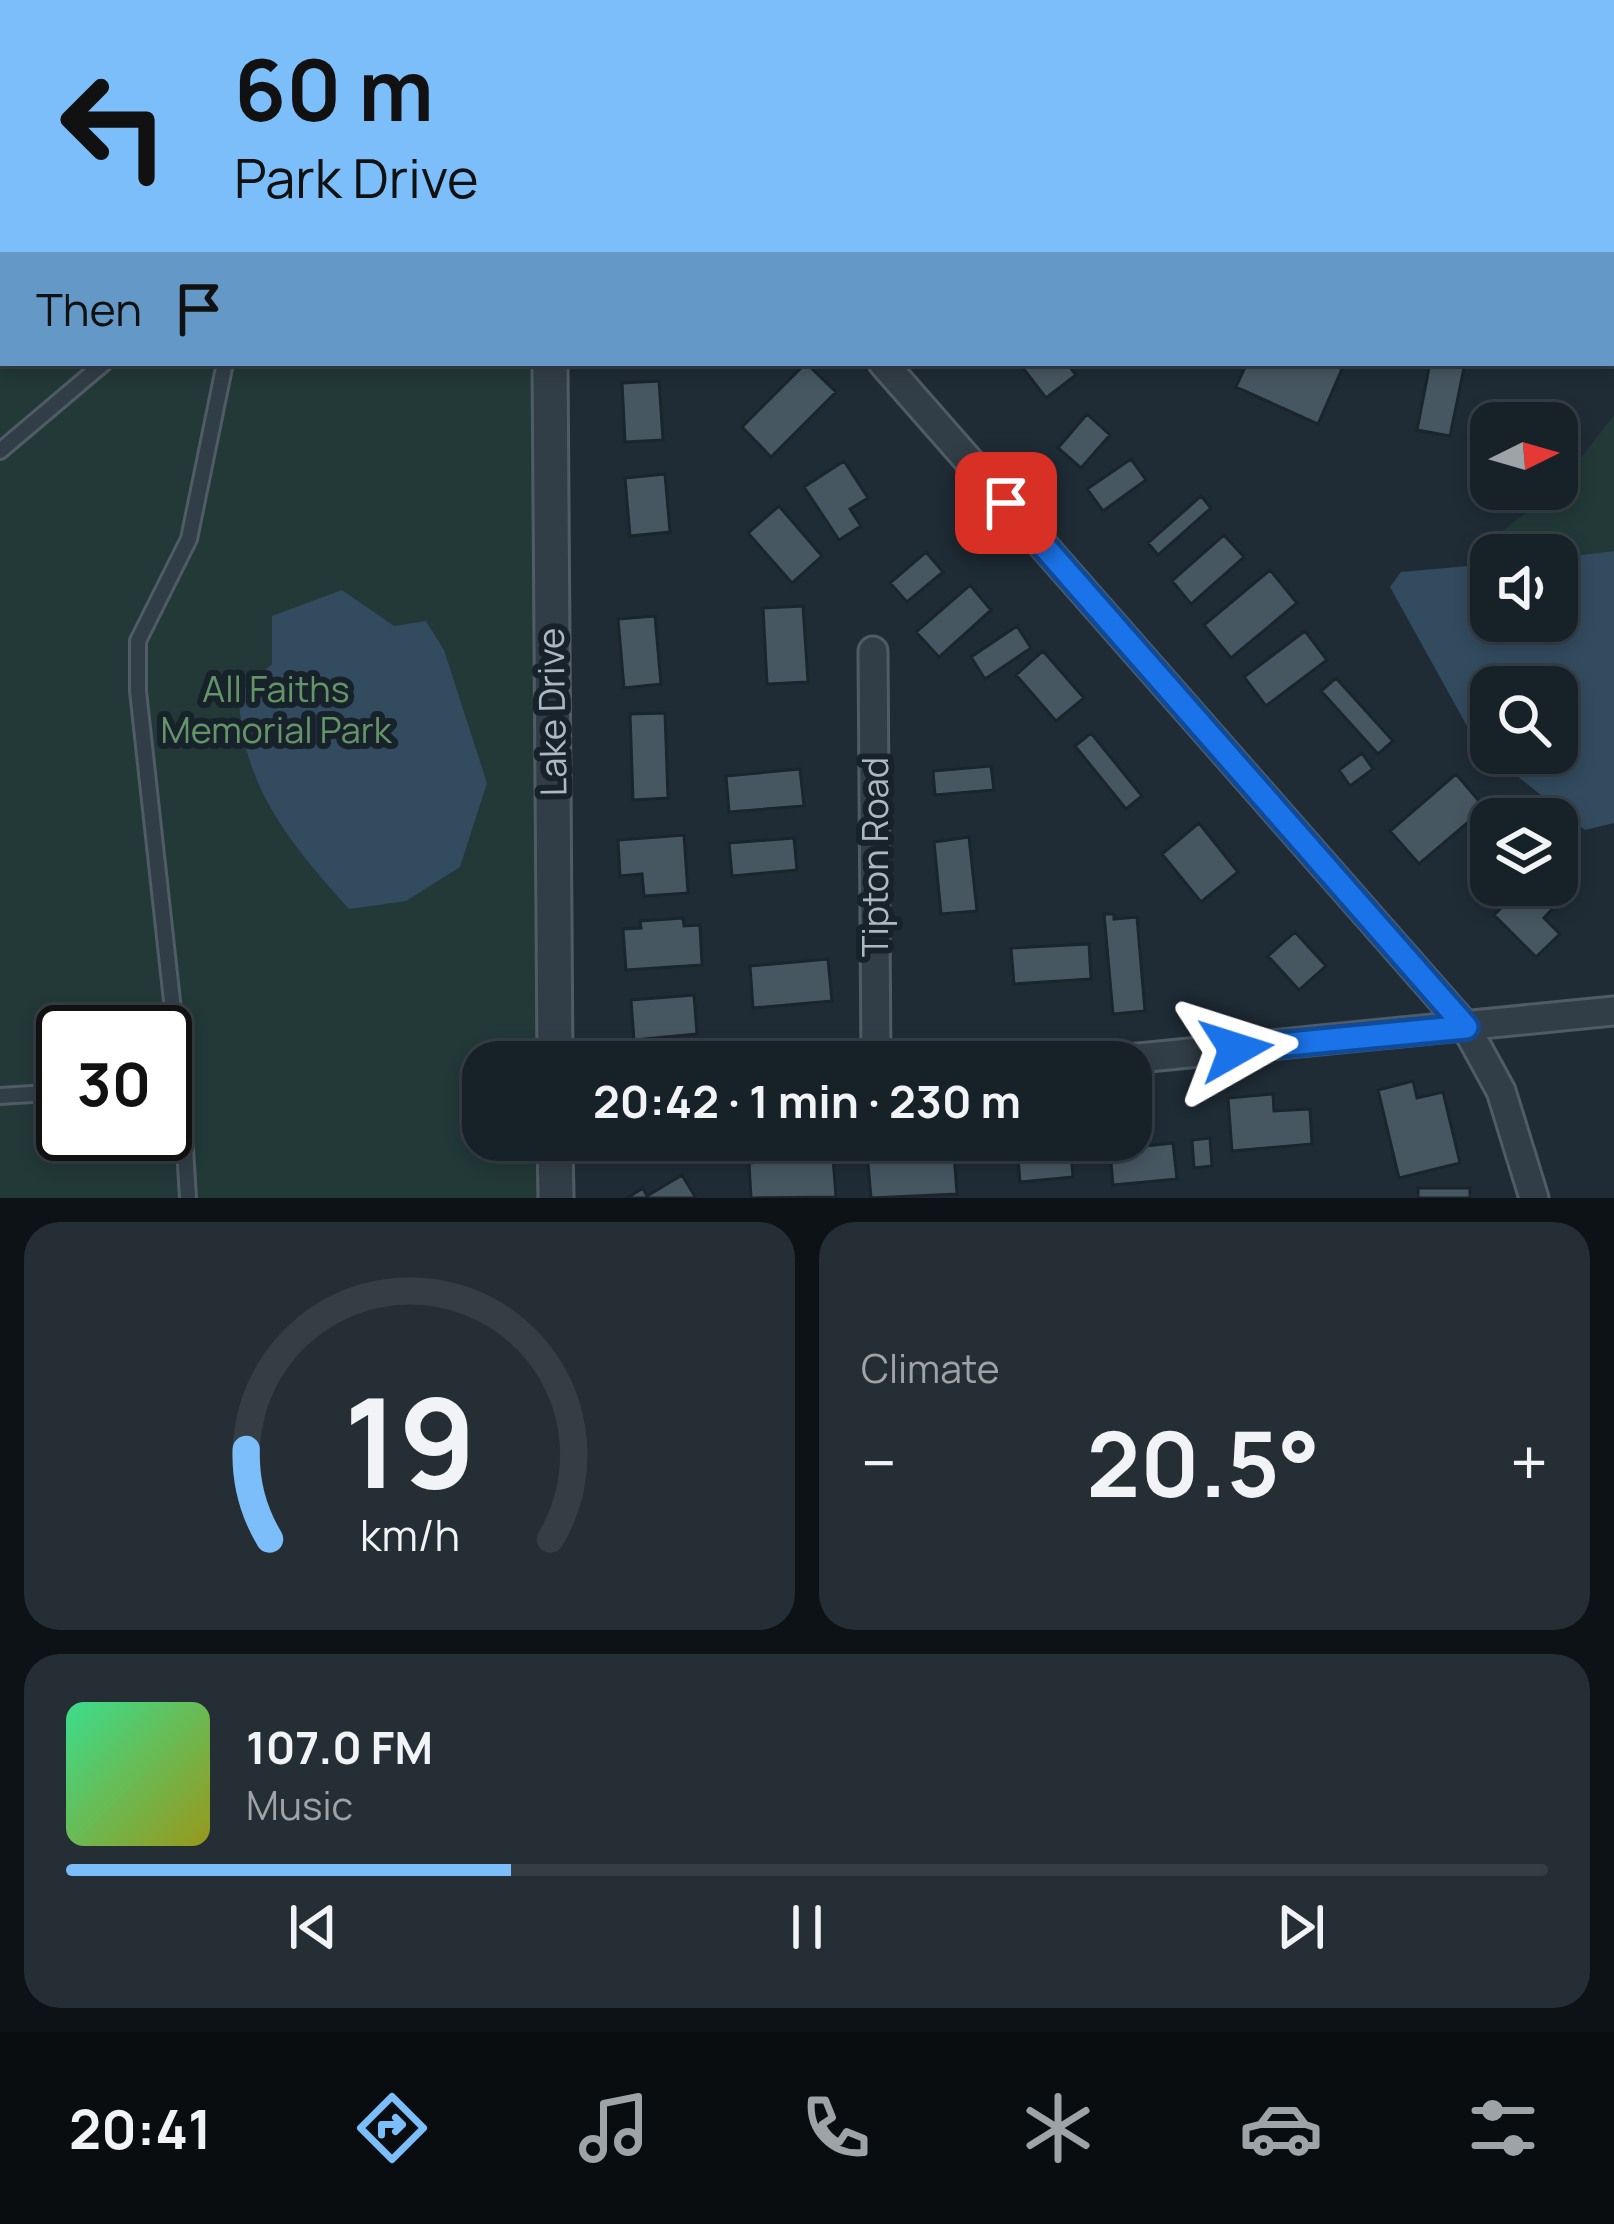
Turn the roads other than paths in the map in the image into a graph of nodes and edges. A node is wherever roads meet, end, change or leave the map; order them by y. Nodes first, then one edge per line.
1 (100, 366) edge
2 (224, 366) edge
3 (550, 366) edge
4 (886, 366) edge
5 (0, 451) edge
6 (873, 651) dead end
7 (166, 1005) edge
8 (1614, 1011) edge
9 (1466, 1027) junction
10 (555, 1041) edge
11 (876, 1041) edge
12 (1152, 1057) edge
13 (36, 1094) edge
14 (0, 1096) edge
15 (183, 1161) edge
16 (555, 1161) edge
17 (188, 1198) edge
18 (556, 1198) edge
19 (1534, 1198) edge

1 - 5 lane
2 - 7 lane
3 - 10 street, Lake Drive
4 - 9 street
6 - 11 street, Tipton Road
8 - 9 street
9 - 12 street
9 - 19 street
13 - 14 lane
15 - 17 lane
16 - 18 street

